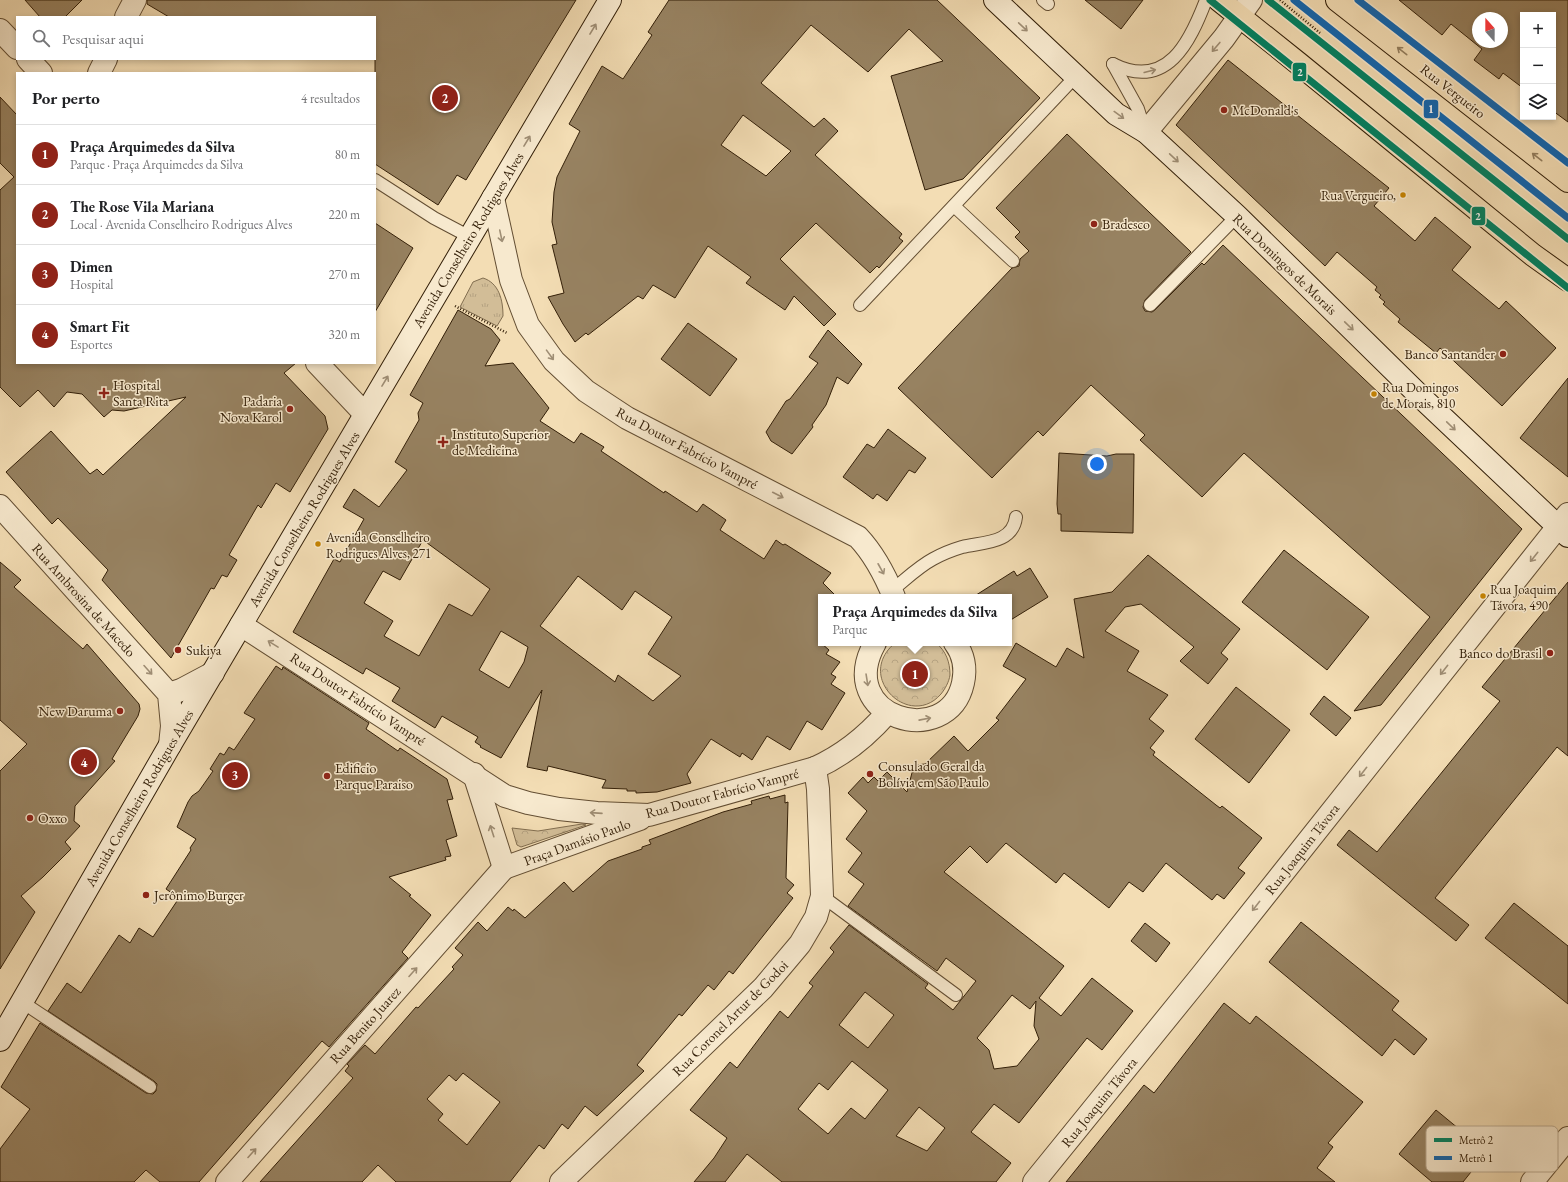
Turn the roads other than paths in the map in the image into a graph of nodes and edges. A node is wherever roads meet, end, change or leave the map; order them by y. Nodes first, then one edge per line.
1 (135, 0) edge
2 (610, 0) edge
3 (995, 0) edge
4 (1206, 0) edge
5 (1219, 0) edge
6 (1337, 0) edge
7 (1246, 8) edge
8 (127, 16) edge
9 (0, 30) edge
10 (16, 47) edge
11 (29, 60) edge
12 (105, 60) edge
13 (40, 72) edge
14 (99, 72) edge
15 (1076, 76) junction
16 (1146, 132) junction
17 (376, 181) edge
18 (1568, 181) edge
19 (493, 198) junction
20 (954, 206) junction
21 (1237, 216) junction
22 (470, 237) junction
23 (1013, 261) dead end
24 (1568, 280) edge
25 (1150, 304) dead end
26 (860, 305) dead end
27 (318, 364) edge
28 (365, 414) junction
29 (0, 506) edge
30 (1016, 517) dead end
31 (1565, 526) edge
32 (893, 594) edge
33 (241, 625) junction
34 (874, 646) edge
35 (956, 646) edge
36 (213, 673) junction
37 (169, 694) junction
38 (887, 713) junction
39 (170, 745) junction
40 (815, 768) junction
41 (474, 774) junction
42 (649, 816) junction
43 (504, 868) junction
44 (822, 896) junction
45 (956, 995) dead end
46 (22, 1002) junction
47 (0, 1040) edge
48 (150, 1087) dead end
49 (1568, 1138) edge
50 (1558, 1150) edge
51 (1540, 1172) edge
52 (226, 1182) edge
53 (561, 1182) edge
54 (1034, 1182) edge
55 (1532, 1182) edge

1 - 8 street
19 -> 2 street, Avenida Conselheiro Rodrigues Alves
3 -> 15 street, Rua Domingos de Morais
16 -> 4 lane
5 - 7 main road
18 -> 6 main road, Rua Vergueiro
7 -> 16 street
7 - 24 main road
9 - 10 street
11 - 13 street
12 - 14 street
15 -> 16 street, Rua Domingos de Morais
15 - 20 lane
16 -> 21 street, Rua Domingos de Morais
17 - 22 lane
19 - 22 street, Avenida Conselheiro Rodrigues Alves
19 -> 32 street, Rua Doutor Fabrício Vampré
20 - 23 lane
20 - 26 lane
21 - 25 lane
21 -> 31 street, Rua Domingos de Morais
28 -> 22 street, Avenida Conselheiro Rodrigues Alves
27 - 28 street
28 - 33 street, Avenida Conselheiro Rodrigues Alves
29 -> 37 street, Rua Ambrosina de Macedo
30 - 32 lane
31 -> 54 street, Rua Joaquim Távora
33 - 36 street, Avenida Conselheiro Rodrigues Alves
41 -> 33 street, Rua Doutor Fabrício Vampré
34 -> 38 street
38 -> 35 street
36 - 37 street
36 - 39 street, Avenida Conselheiro Rodrigues Alves
37 - 39 street
38 - 40 street, Rua Doutor Fabrício Vampré
39 - 46 street, Avenida Conselheiro Rodrigues Alves
40 - 42 street, Rua Doutor Fabrício Vampré
40 - 44 street, Rua Coronel Artur de Godoi
42 -> 41 street, Rua Doutor Fabrício Vampré
43 -> 41 street
42 - 43 street, Praça Damásio Paulo
52 -> 43 street, Rua Benito Juarez
44 - 45 lane
44 - 53 street, Rua Coronel Artur de Godoi
46 - 47 street, Avenida Conselheiro Rodrigues Alves
46 - 48 lane
49 - 50 street
51 - 55 street

